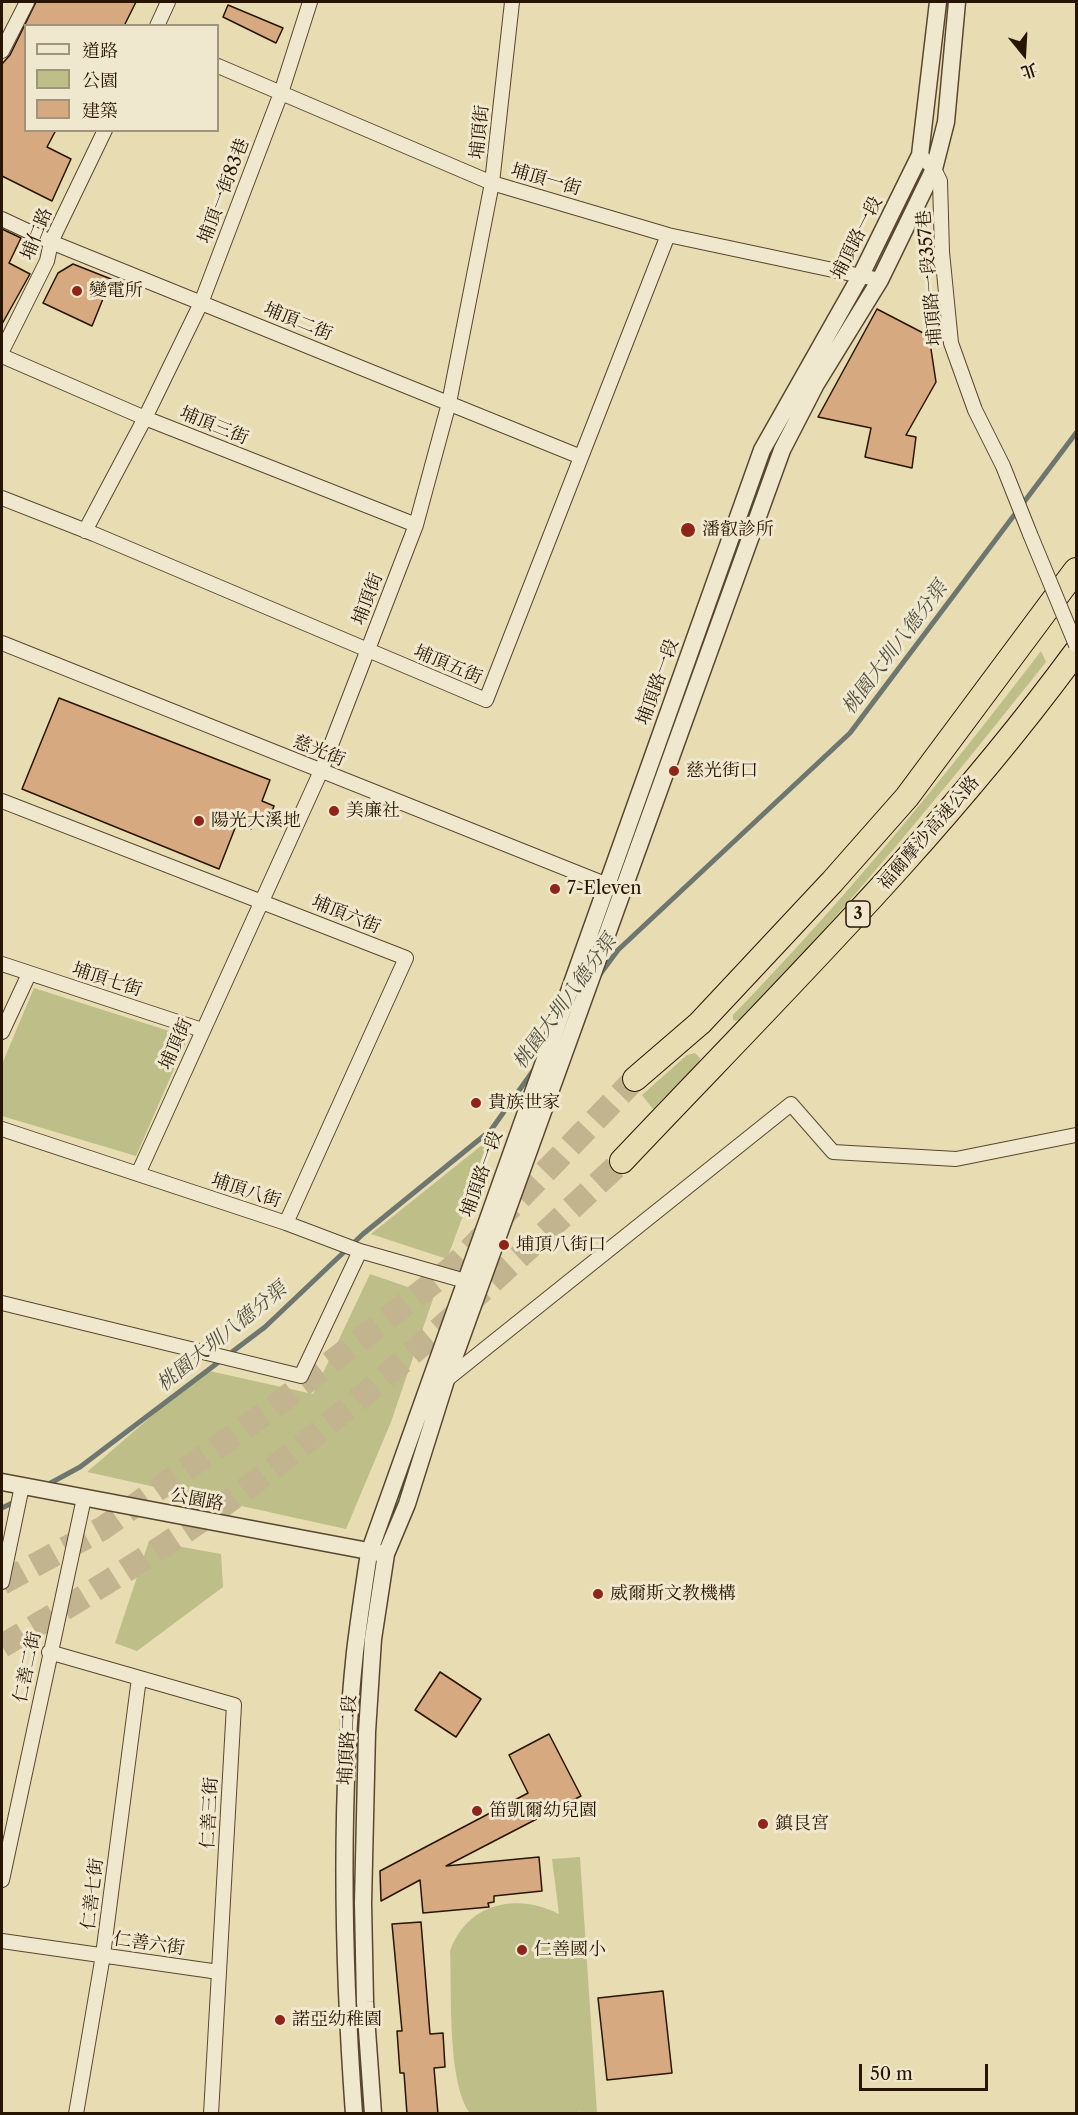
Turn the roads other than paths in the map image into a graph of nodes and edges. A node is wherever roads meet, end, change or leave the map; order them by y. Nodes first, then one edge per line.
1 (27, 2) edge
2 (168, 2) edge
3 (310, 2) edge
4 (512, 2) edge
5 (938, 2) edge
6 (957, 2) edge
7 (158, 24) edge
8 (2, 51) edge
9 (219, 66) edge
10 (281, 93) junction
11 (104, 132) edge
12 (920, 155) junction
13 (934, 169) junction
14 (492, 183) junction
15 (2, 219) edge
16 (668, 235) junction
17 (51, 242) junction
18 (861, 275) junction
19 (880, 280) junction
20 (201, 303) junction
21 (2, 351) edge
22 (2, 356) edge
23 (449, 403) junction
24 (145, 418) junction
25 (581, 457) junction
26 (2, 498) edge
27 (416, 525) junction
28 (85, 531) junction
29 (1077, 570) edge
30 (2, 643) edge
31 (1077, 645) edge
32 (368, 650) junction
33 (1077, 652) edge
34 (321, 771) junction
35 (2, 801) edge
36 (606, 885) junction
37 (623, 891) junction
38 (261, 900) junction
39 (2, 963) edge
40 (29, 974) junction
41 (700, 1023) junction
42 (202, 1030) junction
43 (2, 1032) edge
44 (731, 1046) junction
45 (635, 1079) tunnel mouth
46 (2, 1129) edge
47 (1077, 1135) edge
48 (622, 1161) tunnel mouth
49 (138, 1174) junction
50 (286, 1223) junction
51 (360, 1251) junction
52 (472, 1282) junction
53 (2, 1303) edge
54 (446, 1380) junction
55 (426, 1389) joint
56 (2, 1482) edge
57 (22, 1486) junction
58 (84, 1498) junction
59 (377, 1553) junction
60 (2, 1582) edge
61 (49, 1652) junction
62 (139, 1678) junction
63 (2, 1880) edge
64 (2, 1941) edge
65 (103, 1955) junction
66 (219, 1972) junction
67 (76, 2114) edge
68 (211, 2114) edge
69 (354, 2114) edge
70 (373, 2114) edge

1 - 8 street
2 - 7 street
3 - 10 street, 埔頂一街83巷
4 - 14 street, 埔頂街
5 - 12 street, 埔頂路一段
6 - 13 street, 埔頂路一段
9 - 10 street, 埔頂一街
10 - 14 street, 埔頂一街
10 - 20 street, 埔頂一街83巷
11 - 17 street, 埔仁路
12 - 13 street
12 - 18 street, 埔頂路一段
13 - 19 street, 埔頂路一段
13 - 31 street, 埔頂路一段357巷, bridge
14 - 16 street, 埔頂一街
14 - 23 street, 埔頂街
15 - 17 street, 埔頂二街
16 - 18 street, 埔頂一街
16 - 25 street, 埔頂五街
17 - 20 street, 埔頂二街
17 - 21 street, 埔仁路
18 - 19 street, 埔頂一街
18 - 36 street, 埔頂路一段
19 - 37 street, 埔頂路一段
20 - 23 street, 埔頂二街
20 - 24 street, 埔頂一街83巷
22 - 24 street, 埔頂三街
23 - 25 street, 埔頂二街
23 - 27 street, 埔頂街
24 - 27 street, 埔頂三街
24 - 28 street, 埔頂一街83巷
25 - 32 street, 埔頂五街
26 - 28 street, 埔頂五街
27 - 32 street, 埔頂街
28 - 32 street, 埔頂五街
29 - 41 highway, 3
30 - 34 street, 慈光街
32 - 34 street, 埔頂街
33 - 44 highway, 福爾摩沙高速公路 / 3
34 - 36 street, 慈光街
34 - 38 street, 埔頂街
35 - 38 street, 埔頂六街
36 - 37 street, 慈光街
36 - 52 street, 埔頂路一段
37 - 52 street, 埔頂路一段
38 - 42 street, 埔頂街
38 - 50 street, 埔頂六街
39 - 40 street, 埔頂七街
40 - 42 street, 埔頂七街
40 - 43 street
41 - 44 highway
41 - 45 highway, 3
42 - 49 street, 埔頂街
44 - 48 highway, 福爾摩沙高速公路 / 3
46 - 49 street, 埔頂八街
47 - 54 street
49 - 50 street, 埔頂八街
50 - 51 street, 埔頂八街
51 - 52 street, 埔頂八街
51 - 53 street
52 - 54 street, 埔頂路一段
52 - 55 street, 埔頂路一段
54 - 59 street, 埔頂路二段
55 - 59 street, 埔頂路二段
56 - 57 street, 公園路
57 - 58 street, 公園路
57 - 60 street
58 - 59 street, 公園路
58 - 61 street, 仁善二街
59 - 69 street, 埔頂路二段
59 - 70 street, 埔頂路二段
61 - 62 street, 仁善三街
61 - 63 street, 仁善二街
62 - 65 street, 仁善七街
62 - 66 street, 仁善三街
64 - 65 street, 仁善六街
65 - 66 street, 仁善六街
65 - 67 street, 仁善七街
66 - 68 street, 仁善三街

